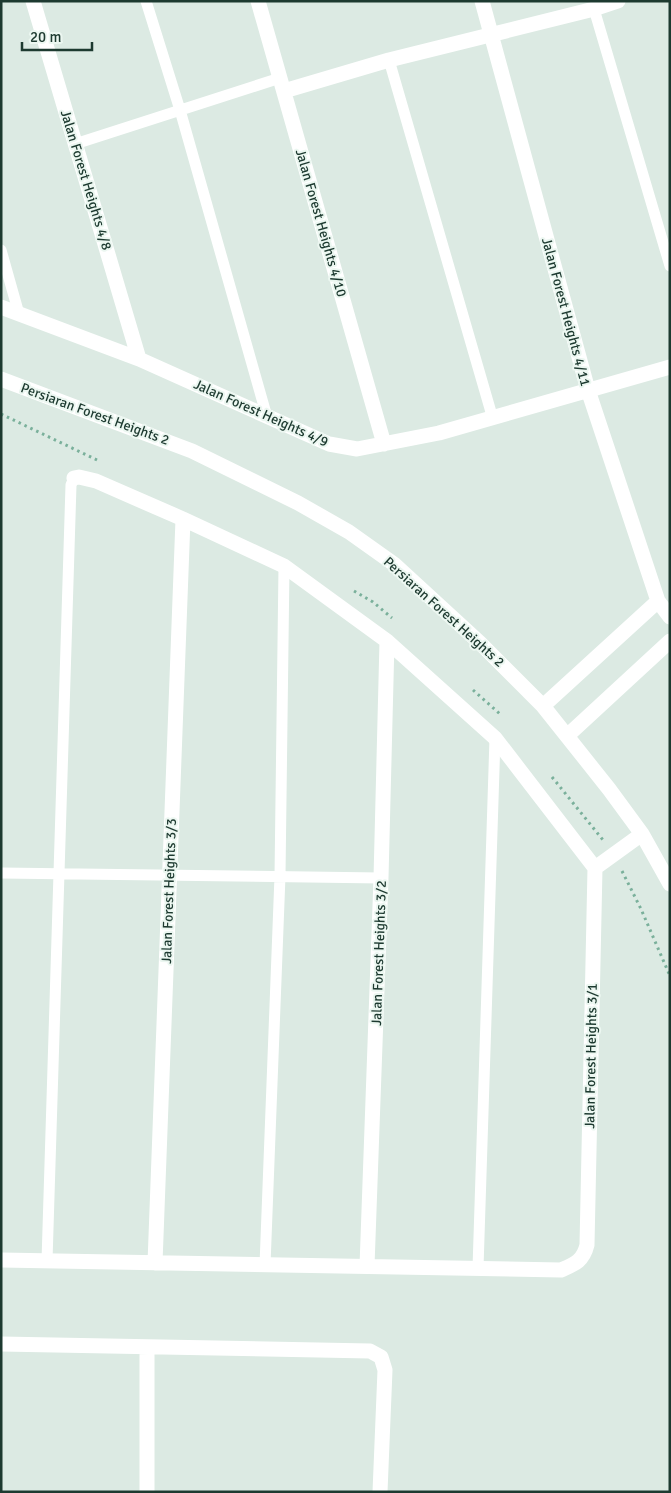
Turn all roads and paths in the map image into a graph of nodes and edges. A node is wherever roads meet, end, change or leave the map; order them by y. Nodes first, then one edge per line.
1 (33, 1) edge
2 (146, 1) edge
3 (258, 1) edge
4 (482, 1) edge
5 (618, 1) edge
6 (594, 9) junction
7 (490, 34) junction
8 (389, 60) junction
9 (282, 85) junction
10 (180, 110) junction
11 (75, 144) junction
12 (1, 250) edge
13 (670, 266) edge
14 (1, 307) edge
15 (19, 314) junction
16 (139, 359) junction
17 (670, 367) edge
18 (1, 379) edge
19 (588, 390) junction
20 (267, 417) junction
21 (493, 418) junction
22 (384, 444) junction
23 (74, 478) joint
24 (183, 519) junction
25 (284, 566) junction
26 (658, 600) junction
27 (670, 617) edge
28 (387, 640) junction
29 (670, 641) edge
30 (543, 706) junction
31 (567, 736) junction
32 (495, 738) junction
33 (642, 834) junction
34 (595, 868) junction
35 (1, 873) edge
36 (59, 874) junction
37 (170, 875) junction
38 (280, 876) junction
39 (381, 878) junction
40 (670, 884) edge
41 (1, 1260) edge
42 (47, 1261) junction
43 (155, 1263) junction
44 (265, 1264) junction
45 (368, 1266) junction
46 (478, 1268) junction
47 (1, 1344) edge
48 (147, 1347) junction
49 (147, 1492) edge
50 (380, 1492) edge

1 - 11 street, Jalan Forest Heights 4/8
2 - 10 lane
3 - 9 street, Jalan Forest Heights 4/10
4 - 7 street, Jalan Forest Heights 4/11
5 - 6 street
6 - 7 street
6 - 13 lane
7 - 8 street
7 - 19 street, Jalan Forest Heights 4/11
8 - 9 street
8 - 21 lane
9 - 10 lane
9 - 22 street, Jalan Forest Heights 4/10
10 - 11 lane
10 - 20 lane
11 - 16 street, Jalan Forest Heights 4/8
12 - 15 lane
14 - 15 street, Jalan Forest Heights 4/9
15 - 16 street, Jalan Forest Heights 4/9
16 - 20 street, Jalan Forest Heights 4/9
17 - 19 street, Jalan Forest Heights 4/9
18 - 30 street, Persiaran Forest Heights 2
19 - 21 street, Jalan Forest Heights 4/9
19 - 26 street, Jalan Forest Heights 4/11
20 - 22 street, Jalan Forest Heights 4/9
21 - 22 street, Jalan Forest Heights 4/9
23 - 24 street
23 - 36 lane
24 - 25 street
24 - 37 street, Jalan Forest Heights 3/3
25 - 28 street
25 - 38 lane
26 - 27 street, Jalan Forest Heights 4/11
26 - 30 street
28 - 32 street
28 - 39 street, Jalan Forest Heights 3/2
29 - 31 street
30 - 31 street, Persiaran Forest Heights 2
31 - 33 street, Persiaran Forest Heights 2
32 - 34 street
32 - 46 lane
33 - 34 street
33 - 40 street, Persiaran Forest Heights 2
34 - 46 street, Jalan Forest Heights 3/1
35 - 36 lane
36 - 37 lane
36 - 42 lane
37 - 38 lane
37 - 43 street, Jalan Forest Heights 3/3
38 - 39 lane
38 - 44 lane
39 - 45 street, Jalan Forest Heights 3/2
41 - 42 street
42 - 43 street
43 - 44 street
44 - 45 street
45 - 46 street
47 - 48 street
48 - 49 street
48 - 50 street

